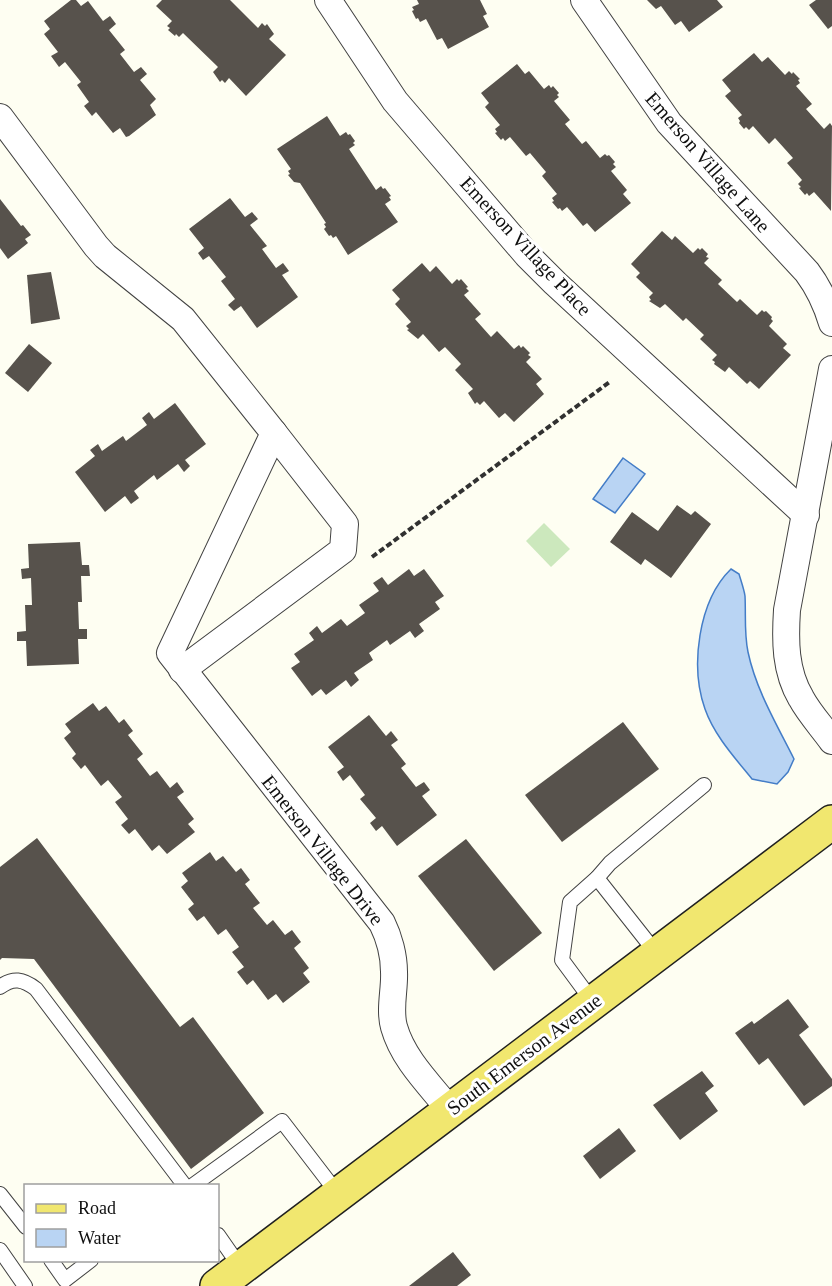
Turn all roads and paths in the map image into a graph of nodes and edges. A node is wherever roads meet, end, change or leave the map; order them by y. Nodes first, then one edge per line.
1 (328, 0) edge
2 (584, 0) edge
3 (0, 117) edge
4 (832, 323) edge
5 (832, 369) edge
6 (610, 381) dead end
7 (274, 433) junction
8 (806, 515) junction
9 (372, 557) dead end
10 (182, 669) junction
11 (832, 741) edge
12 (704, 785) dead end
13 (832, 822) edge
14 (597, 878) junction
15 (657, 954) junction
16 (0, 987) edge
17 (594, 1002) junction
18 (450, 1110) junction
19 (184, 1184) edge
20 (193, 1184) edge
21 (338, 1194) junction
22 (0, 1196) edge
23 (24, 1225) edge
24 (219, 1239) edge
25 (0, 1250) edge
26 (52, 1262) edge
27 (88, 1262) edge
28 (229, 1277) edge
29 (62, 1283) edge
30 (25, 1286) edge

1 - 8 street, Emerson Village Place
2 - 4 street, Emerson Village Lane
3 - 7 street
5 - 8 street
6 - 9 path
7 - 10 street, Emerson Village Drive
7 - 10 street
8 - 11 street
10 - 18 street, Emerson Village Drive
12 - 14 lane
13 - 15 main road, South Emerson Avenue
14 - 15 lane
14 - 17 lane
15 - 17 main road, South Emerson Avenue
16 - 19 lane
17 - 18 main road, South Emerson Avenue
18 - 21 main road, South Emerson Avenue
20 - 21 lane
21 - 28 main road, South Emerson Avenue
22 - 23 lane
24 - 28 lane
25 - 30 lane
26 - 29 lane
27 - 29 lane

